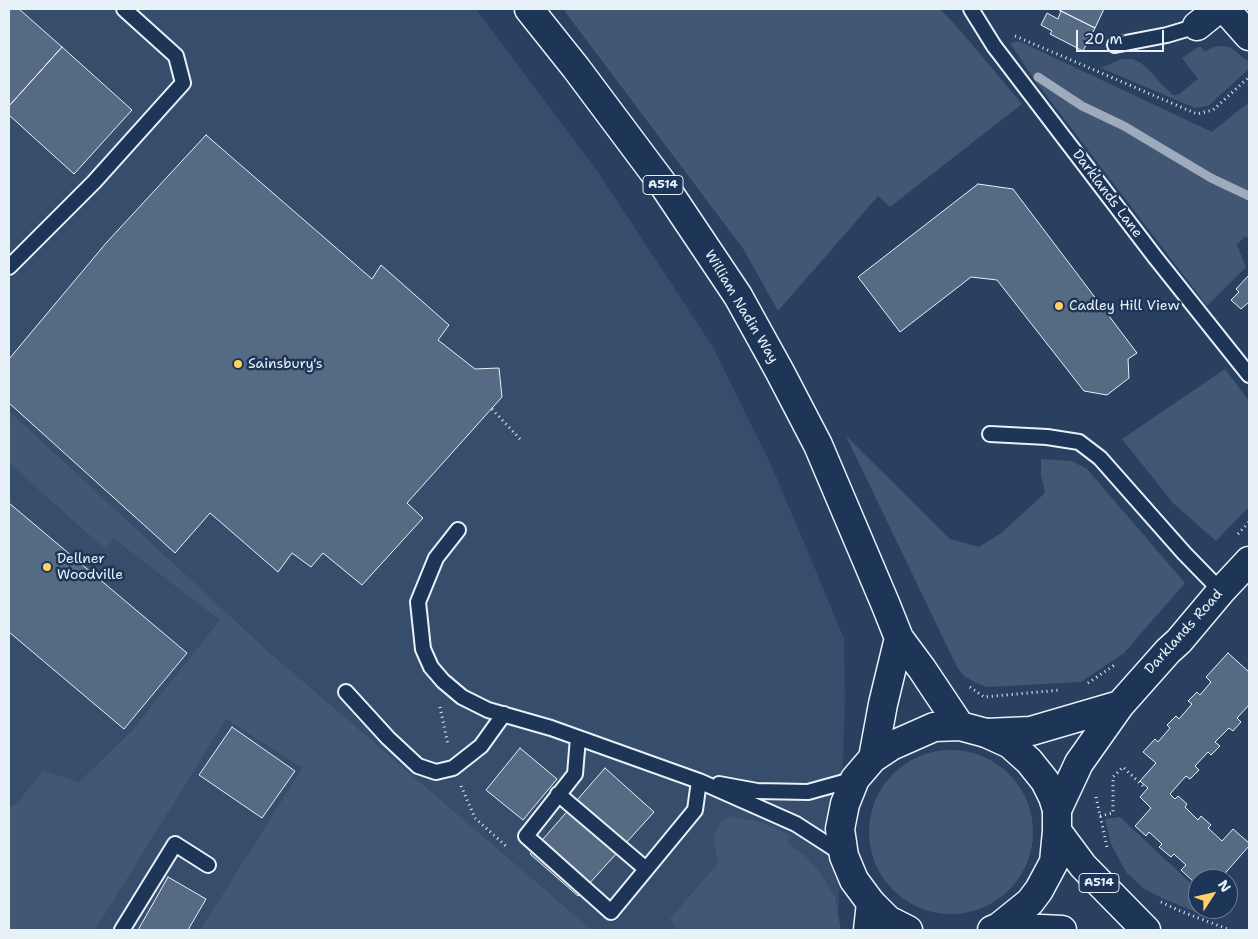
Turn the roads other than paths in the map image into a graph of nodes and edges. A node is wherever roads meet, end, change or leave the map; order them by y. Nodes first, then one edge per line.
1 (124, 9) edge
2 (529, 9) edge
3 (971, 9) edge
4 (1218, 9) edge
5 (1225, 9) edge
6 (1197, 26) joint
7 (1249, 36) edge
8 (1115, 45) dead end
9 (9, 267) edge
10 (1249, 375) edge
11 (990, 434) dead end
12 (458, 530) dead end
13 (1249, 561) edge
14 (1221, 591) junction
15 (898, 638) junction
16 (346, 692) dead end
17 (1120, 704) junction
18 (504, 714) junction
19 (960, 726) junction
20 (986, 733) junction
21 (578, 738) junction
22 (873, 758) junction
23 (855, 779) junction
24 (699, 781) junction
25 (558, 794) junction
26 (1057, 821) junction
27 (844, 856) junction
28 (208, 865) dead end
29 (646, 869) junction
30 (871, 903) junction
31 (996, 929) edge
32 (122, 930) edge
33 (868, 930) edge
34 (908, 930) edge
35 (1062, 930) edge
36 (1146, 930) edge

1 - 9 lane
2 - 15 main road, William Nadin Way / A514
3 - 10 lane, Darklands Lane
4 - 6 main road
5 - 7 main road
6 - 8 lane
11 - 14 lane
12 - 18 lane
13 - 14 main road, Darklands Road
14 - 17 main road, Darklands Road
15 - 19 main road, William Nadin Way / A514
15 - 22 main road
16 - 18 lane
17 - 20 main road
17 - 26 main road, Darklands Road
18 - 21 lane
19 - 20 main road
19 - 22 main road
20 - 26 main road
21 - 24 lane
21 - 25 lane
22 - 23 main road
23 - 24 lane
23 - 27 main road
24 - 27 lane
24 - 29 lane
25 - 29 lane
25 - 29 lane
26 - 31 main road
26 - 36 main road, A514
27 - 30 main road
28 - 32 lane
30 - 33 main road
30 - 34 main road
31 - 35 main road

